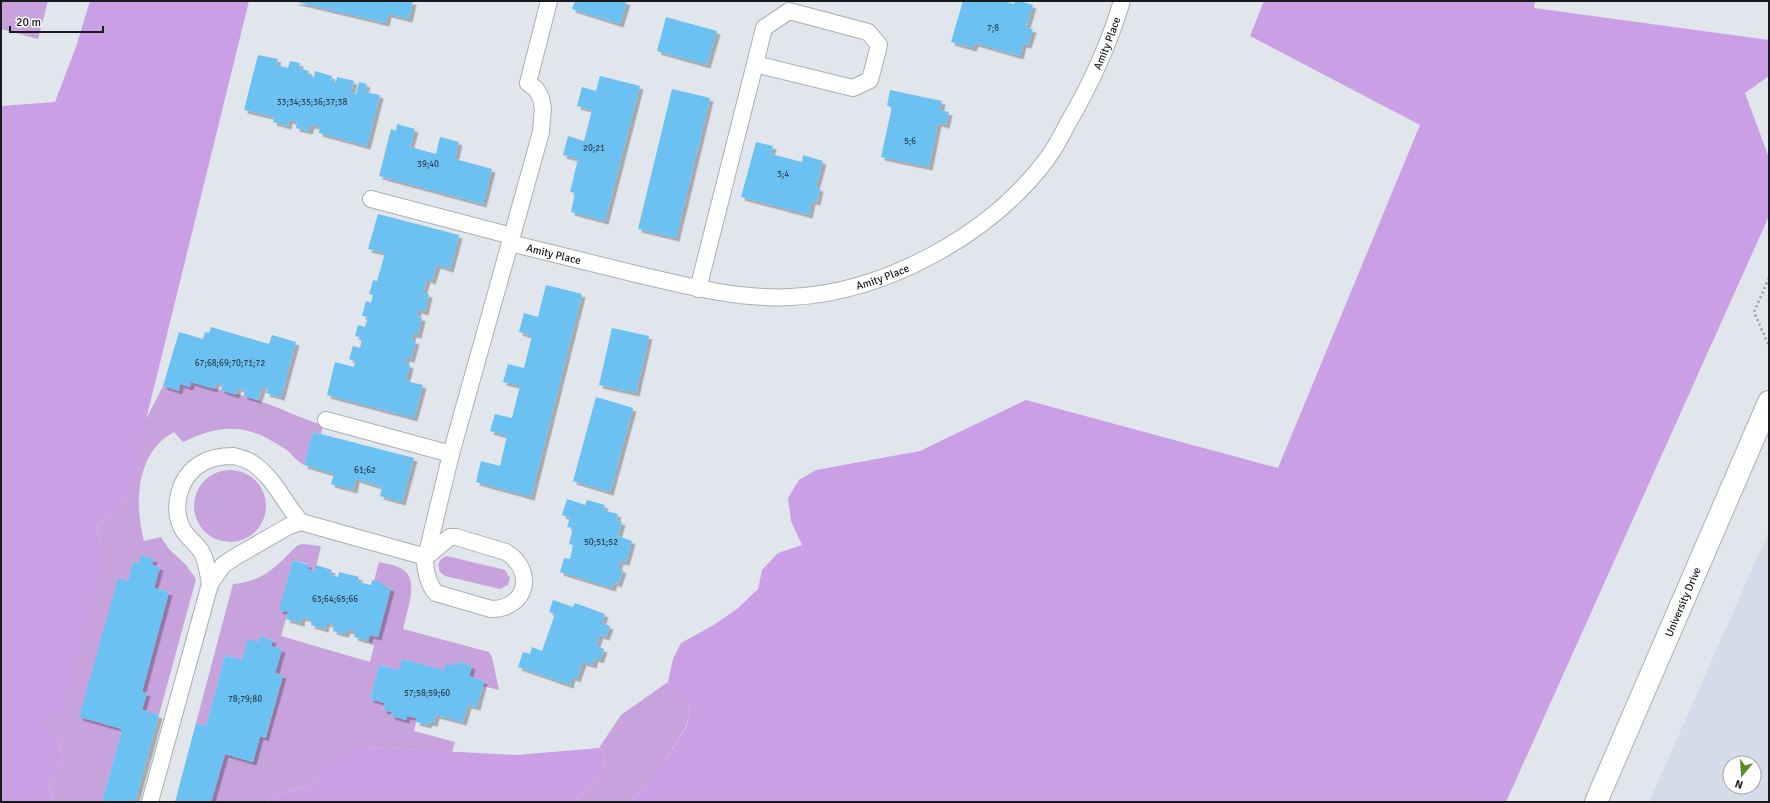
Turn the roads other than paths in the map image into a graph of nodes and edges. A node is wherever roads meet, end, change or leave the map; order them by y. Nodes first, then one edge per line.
1 (549, 1) edge
2 (1122, 1) edge
3 (755, 64) junction
4 (371, 199) dead end
5 (511, 240) junction
6 (698, 288) junction
7 (1769, 402) edge
8 (326, 420) dead end
9 (451, 454) junction
10 (301, 522) junction
11 (426, 556) junction
12 (210, 584) junction
13 (150, 802) edge
14 (1596, 802) edge

1 - 5 lane
2 - 6 lane, Amity Place
3 - 3 lane
3 - 6 lane
4 - 5 lane, Amity Place
5 - 6 lane, Amity Place
5 - 9 lane
7 - 14 main road, University Drive
8 - 9 lane
9 - 11 lane
10 - 11 lane
10 - 12 lane
10 - 12 lane
11 - 11 lane
12 - 13 lane

